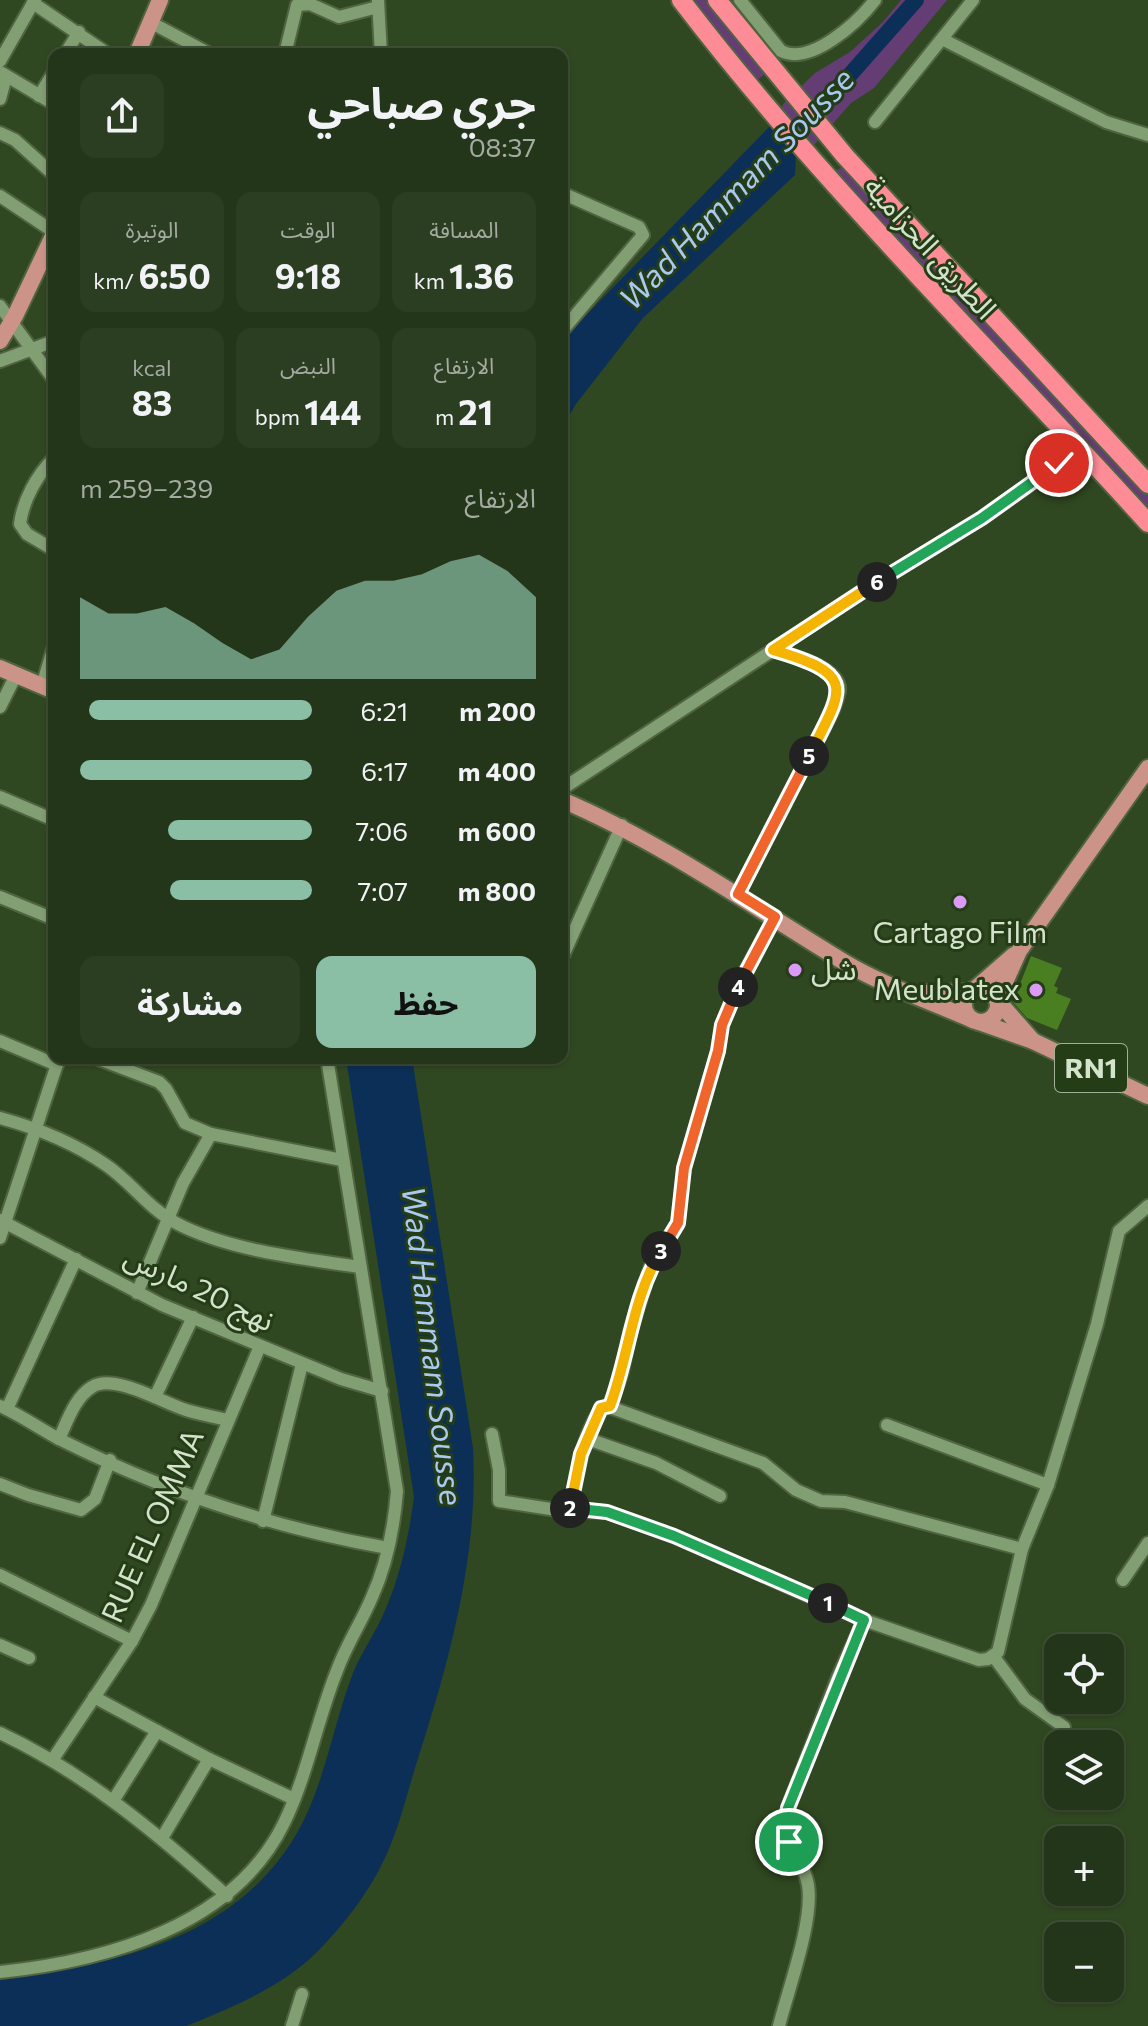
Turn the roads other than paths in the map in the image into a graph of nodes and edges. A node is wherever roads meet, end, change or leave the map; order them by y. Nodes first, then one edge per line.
1 (160, 0) edge
2 (681, 0) edge
3 (717, 0) edge
4 (740, 0) edge
5 (875, 0) edge
6 (973, 0) edge
7 (34, 2) edge
8 (378, 4) edge
9 (150, 22) junction
10 (79, 32) junction
11 (942, 39) junction
12 (69, 48) edge
13 (100, 48) edge
14 (139, 48) edge
15 (199, 48) edge
16 (286, 48) edge
17 (381, 48) edge
18 (0, 61) edge
19 (3, 74) edge
20 (48, 82) edge
21 (39, 96) junction
22 (0, 99) edge
23 (48, 101) edge
24 (875, 122) dead end
25 (0, 133) edge
26 (1148, 135) edge
27 (48, 170) edge
28 (0, 196) edge
29 (568, 196) edge
30 (48, 229) edge
31 (48, 246) edge
32 (0, 306) edge
33 (11, 323) junction
34 (568, 324) edge
35 (0, 341) edge
36 (48, 343) edge
37 (30, 350) junction
38 (0, 361) edge
39 (48, 372) edge
40 (1079, 450) junction
41 (48, 466) edge
42 (1148, 484) edge
43 (1148, 523) edge
44 (48, 546) edge
45 (773, 650) junction
46 (8, 671) edge
47 (48, 688) edge
48 (0, 707) edge
49 (1148, 768) edge
50 (568, 785) edge
51 (0, 797) edge
52 (568, 802) edge
53 (48, 817) edge
54 (622, 825) junction
55 (738, 894) junction
56 (0, 897) edge
57 (48, 917) edge
58 (775, 917) junction
59 (568, 935) edge
60 (1019, 951) junction
61 (972, 991) junction
62 (911, 992) junction
63 (997, 1000) junction
64 (976, 1021) junction
65 (0, 1041) edge
66 (1033, 1041) junction
67 (48, 1058) edge
68 (57, 1064) edge
69 (112, 1064) edge
70 (328, 1064) edge
71 (1148, 1096) edge
72 (0, 1118) edge
73 (37, 1128) junction
74 (211, 1134) junction
75 (342, 1160) junction
76 (1148, 1206) edge
77 (167, 1218) junction
78 (2, 1221) edge
79 (0, 1238) edge
80 (76, 1259) junction
81 (360, 1267) junction
82 (137, 1293) junction
83 (193, 1317) junction
84 (260, 1346) junction
85 (302, 1364) junction
86 (382, 1391) junction
87 (155, 1397) junction
88 (610, 1406) junction
89 (4, 1408) edge
90 (228, 1420) junction
91 (887, 1425) dead end
92 (492, 1434) dead end
93 (59, 1439) junction
94 (588, 1439) junction
95 (110, 1460) junction
96 (0, 1484) edge
97 (1048, 1485) junction
98 (720, 1496) dead end
99 (195, 1497) junction
100 (570, 1510) junction
101 (263, 1521) junction
102 (1148, 1543) edge
103 (388, 1548) junction
104 (1022, 1549) junction
105 (0, 1575) edge
106 (1123, 1580) dead end
107 (864, 1620) junction
108 (132, 1641) junction
109 (0, 1645) edge
110 (994, 1657) junction
111 (29, 1658) dead end
112 (94, 1697) junction
113 (1064, 1727) dead end
114 (157, 1731) junction
115 (0, 1733) edge
116 (53, 1759) junction
117 (209, 1759) junction
118 (294, 1799) junction
119 (113, 1801) junction
120 (162, 1838) junction
121 (227, 1896) junction
122 (0, 1972) edge
123 (302, 1994) dead end
124 (292, 2026) edge
125 (779, 2026) edge

1 - 9 main road
2 - 40 highway, الطريق الحزامية
3 - 42 highway, الطريق الحزامية
4 - 5 street
6 - 11 street
7 - 10 street
7 - 18 street
8 - 16 street
8 - 17 street
9 - 14 main road
9 - 15 street
10 - 12 street
10 - 13 street
11 - 24 street
11 - 26 street
19 - 21 street
19 - 22 street
20 - 21 street
21 - 23 street
25 - 27 street
28 - 30 street
29 - 34 street
31 - 33 main road
32 - 33 street
33 - 35 main road
33 - 37 street
36 - 37 street
37 - 38 street
37 - 39 street
40 - 43 highway, الطريق الحزامية
40 - 45 street
41 - 44 street
45 - 50 street
45 - 55 street
46 - 47 main road
46 - 48 street
49 - 60 main road
51 - 53 street
52 - 54 main road, RN1
54 - 55 main road, RN1
54 - 59 street
55 - 58 main road, RN1
56 - 57 street
58 - 62 main road, RN1
58 - 88 street
60 - 61 main road
60 - 63 main road
61 - 62 main road, RN1
61 - 63 main road, RN1
61 - 64 main road
62 - 64 main road, RN1
63 - 64 main road
63 - 66 main road, RN1
64 - 66 main road, RN1
65 - 67 street
66 - 71 main road, RN1
68 - 73 street
69 - 74 street
70 - 75 street
72 - 73 street
73 - 77 street
73 - 78 street
74 - 75 street
74 - 77 street
75 - 81 street
76 - 97 street
77 - 81 street
77 - 82 street
78 - 79 street
78 - 80 street, نهج 20 مارس
80 - 82 street, نهج 20 مارس
80 - 89 street
81 - 86 street
82 - 83 street, نهج 20 مارس
83 - 84 street, نهج 20 مارس
83 - 87 street
84 - 85 street, نهج 20 مارس
84 - 90 street, RUE EL OMMA
85 - 86 street, نهج 20 مارس
85 - 101 street
86 - 103 street
87 - 90 street
87 - 93 street
88 - 94 street
88 - 104 street
89 - 93 street
90 - 99 street, RUE EL OMMA
91 - 97 street
92 - 100 street
93 - 95 street
94 - 98 street
94 - 100 street
95 - 96 street
95 - 99 street
97 - 104 street
99 - 101 street
99 - 108 street, RUE EL OMMA
100 - 107 street
101 - 103 street
102 - 106 street
103 - 118 street
104 - 110 street
105 - 108 street
107 - 110 street
107 - 125 street
108 - 112 street, RUE EL OMMA
109 - 111 street
110 - 113 street
112 - 114 street
112 - 116 street, RUE EL OMMA
114 - 117 street
114 - 119 street
115 - 116 street
116 - 119 street
117 - 118 street
117 - 120 street
118 - 121 street
119 - 120 street
120 - 121 street
121 - 122 street
123 - 124 street

